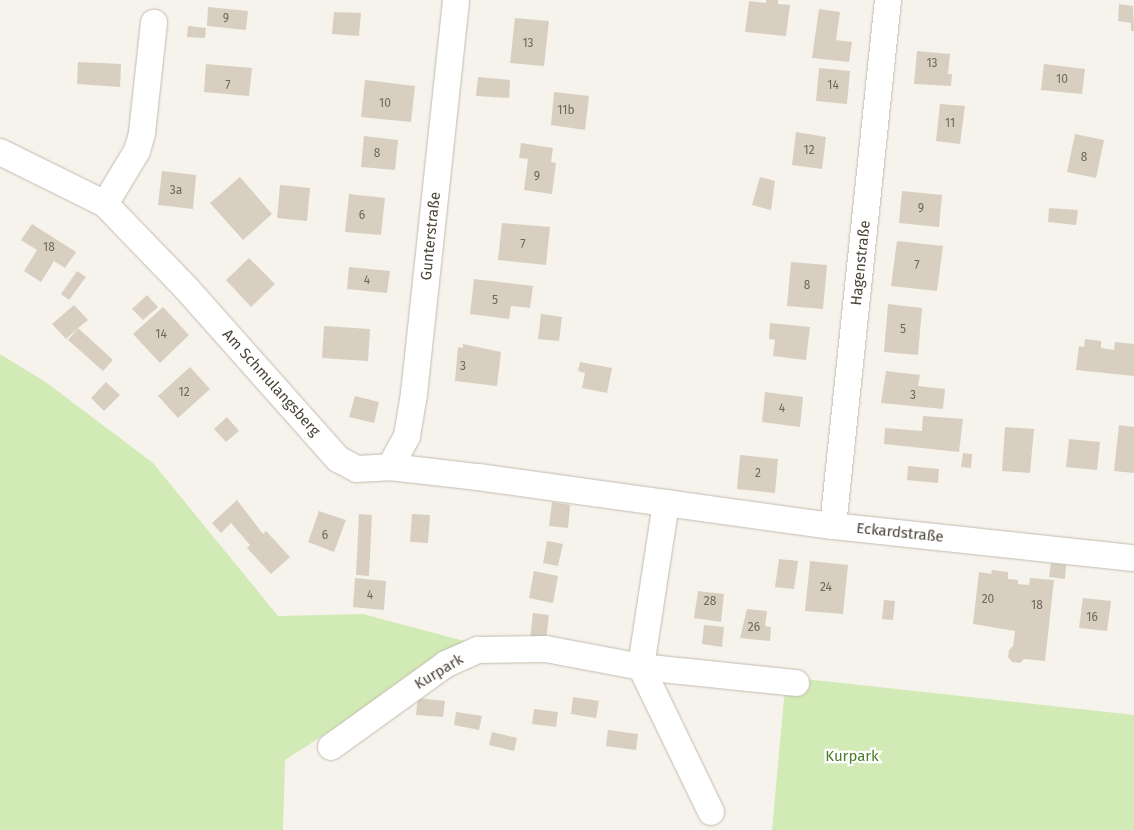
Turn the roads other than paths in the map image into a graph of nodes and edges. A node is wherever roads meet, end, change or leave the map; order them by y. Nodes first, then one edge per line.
1 (456, 0) edge
2 (888, 0) edge
3 (154, 23) dead end
4 (0, 152) edge
5 (105, 204) junction
6 (390, 467) junction
7 (478, 477) joint
8 (666, 503) junction
9 (833, 526) junction
10 (1134, 558) edge
11 (641, 667) junction
12 (796, 683) dead end
13 (331, 747) dead end
14 (711, 812) dead end

1 - 6 street, Gunterstraße
2 - 9 street, Hagenstraße
3 - 5 street
4 - 5 street, Am Schmulangsberg
5 - 6 street, Am Schmulangsberg
6 - 7 street, Am Schmulangsberg
7 - 8 street, Eckardstraße
8 - 9 street, Eckardstraße
8 - 11 street
9 - 10 street, Eckardstraße
11 - 12 street
11 - 13 street, Kurpark
11 - 14 street

